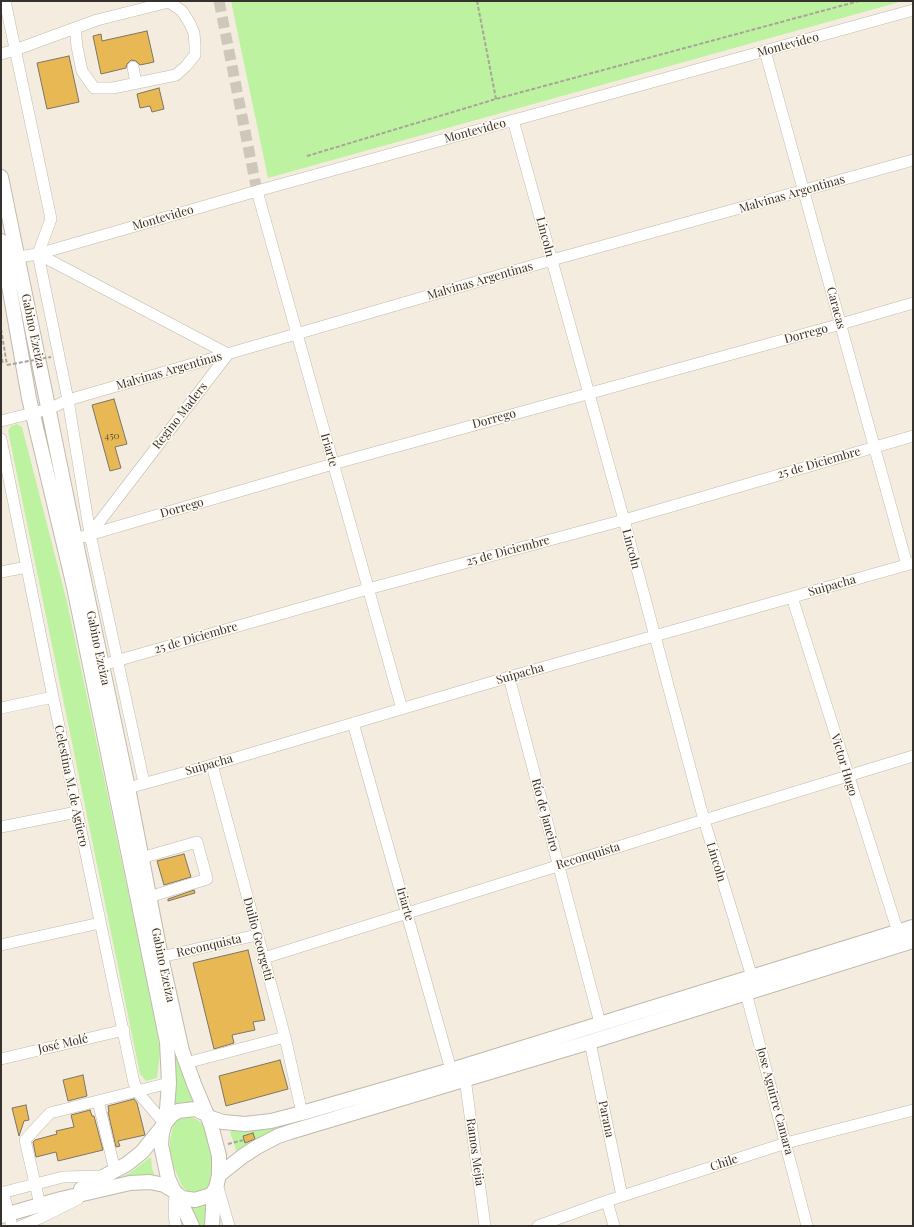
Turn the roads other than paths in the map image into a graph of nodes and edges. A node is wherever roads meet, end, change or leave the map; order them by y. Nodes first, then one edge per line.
1 (5, 1) edge
2 (913, 10) edge
3 (75, 28) junction
4 (15, 50) junction
5 (765, 51) junction
6 (1, 54) edge
7 (133, 67) dead end
8 (136, 84) junction
9 (513, 120) junction
10 (913, 160) edge
11 (1, 177) edge
12 (257, 191) junction
13 (804, 191) junction
14 (1, 241) edge
15 (38, 254) junction
16 (18, 257) junction
17 (552, 260) junction
18 (913, 303) edge
19 (841, 324) junction
20 (297, 334) junction
21 (228, 354) junction
22 (589, 393) junction
23 (68, 400) junction
24 (49, 409) junction
25 (32, 412) junction
26 (1, 421) edge
27 (913, 436) edge
28 (1, 438) edge
29 (874, 447) junction
30 (333, 464) junction
31 (624, 520) junction
32 (90, 534) junction
33 (75, 539) junction
34 (910, 564) edge
35 (27, 567) junction
36 (1, 572) edge
37 (368, 589) junction
38 (792, 597) junction
39 (655, 636) junction
40 (118, 660) junction
41 (102, 664) junction
42 (509, 677) junction
43 (53, 697) junction
44 (1, 708) edge
45 (402, 709) junction
46 (354, 723) junction
47 (913, 756) edge
48 (212, 765) junction
49 (848, 776) junction
50 (144, 783) junction
51 (128, 788) junction
52 (77, 812) junction
53 (704, 820) junction
54 (1, 827) edge
55 (141, 858) junction
56 (559, 865) junction
57 (149, 897) junction
58 (408, 913) junction
59 (100, 923) junction
60 (913, 927) edge
61 (898, 932) junction
62 (257, 936) junction
63 (913, 942) edge
64 (1, 945) edge
65 (161, 957) junction
66 (264, 958) junction
67 (752, 977) junction
68 (746, 993) junction
69 (600, 1023) junction
70 (124, 1030) junction
71 (285, 1036) junction
72 (590, 1042) junction
73 (1, 1059) edge
74 (186, 1063) junction
75 (451, 1070) junction
76 (466, 1078) junction
77 (168, 1083) junction
78 (138, 1091) junction
79 (98, 1101) junction
80 (913, 1110) edge
81 (302, 1114) junction
82 (207, 1115) junction
83 (165, 1124) junction
84 (786, 1143) junction
85 (110, 1174) junction
86 (217, 1183) junction
87 (36, 1184) junction
88 (93, 1191) junction
89 (2, 1192) edge
90 (175, 1192) junction
91 (622, 1196) junction
92 (61, 1199) junction
93 (607, 1201) junction
94 (40, 1205) junction
95 (7, 1219) edge
96 (21, 1226) edge
97 (176, 1226) edge
98 (192, 1226) edge
99 (212, 1226) edge
100 (229, 1226) edge
101 (485, 1226) edge
102 (538, 1226) edge
103 (614, 1226) edge
104 (807, 1226) edge

1 - 4 street
2 - 5 street, Montevideo
3 - 4 street
3 - 8 street
3 - 8 street
4 - 6 street
4 - 15 street
5 - 9 street, Montevideo
5 - 13 street, Caracas
7 - 8 street
9 - 12 street, Montevideo
9 - 17 street, Lincoln
10 - 13 street, Malvinas Argentinas
11 - 16 main road, Gabino Ezeiza
12 - 15 street, Montevideo
12 - 20 street, Iriarte
13 - 17 street, Malvinas Argentinas
13 - 19 street, Caracas
14 - 25 main road, Gabino Ezeiza
15 - 16 street, Montevideo
15 - 21 street
15 - 23 street
16 - 24 main road, Gabino Ezeiza
17 - 20 street, Malvinas Argentinas
17 - 22 street, Lincoln
18 - 19 street, Dorrego
19 - 22 street, Dorrego
19 - 29 street, Caracas
20 - 21 street, Malvinas Argentinas
20 - 30 street, Iriarte
21 - 23 street, Malvinas Argentinas
21 - 32 street, Regino Maders
22 - 30 street, Dorrego
22 - 31 street, Lincoln
23 - 24 street, Malvinas Argentinas
23 - 32 street
24 - 25 street, Malvinas Argentinas
24 - 33 main road, Gabino Ezeiza
25 - 26 street, Malvinas Argentinas
25 - 77 main road, Gabino Ezeiza
27 - 29 street, 25 de Diciembre
28 - 35 street, Celestina M. de Agüero
29 - 31 street, 25 de Diciembre
29 - 34 street, Caracas
30 - 32 street, Dorrego
30 - 37 street, Iriarte
31 - 37 street, 25 de Diciembre
31 - 39 street, Lincoln
32 - 33 street, Dorrego
32 - 40 street
33 - 41 main road, Gabino Ezeiza
34 - 38 street, Suipacha
35 - 36 street
35 - 43 street, Celestina M. de Agüero
37 - 40 street, 25 de Diciembre
37 - 45 street, Iriarte
38 - 39 street, Suipacha
38 - 49 street, Victor Hugo
39 - 42 street, Suipacha
39 - 53 street, Lincoln
40 - 41 street, 25 de Diciembre
40 - 50 street
41 - 51 main road, Gabino Ezeiza
42 - 45 street, Suipacha
42 - 56 street, Río de Janeiro
43 - 44 street
43 - 52 street, Celestina M. de Agüero
45 - 46 street, Suipacha
46 - 48 street, Suipacha
46 - 58 street, Iriarte
47 - 49 street, Reconquista
48 - 50 street, Suipacha
48 - 62 street, Duilio Georgetti
49 - 53 street, Reconquista
49 - 61 street, Victor Hugo
50 - 51 street, Suipacha
51 - 55 main road, Gabino Ezeiza
52 - 54 street
52 - 59 street, Celestina M. de Agüero
53 - 56 street, Reconquista
53 - 67 street, Lincoln
55 - 57 main road, Gabino Ezeiza
55 - 57 street
56 - 58 street, Reconquista
56 - 69 street, Río de Janeiro
57 - 65 main road, Gabino Ezeiza
58 - 66 street, Reconquista
58 - 75 street, Iriarte
59 - 64 street
59 - 70 street, Celestina M. de Agüero
60 - 61 main road
61 - 67 main road
62 - 65 street, Reconquista
62 - 66 street, Duilio Georgetti
63 - 68 main road
65 - 74 main road, Gabino Ezeiza
66 - 71 street, Duilio Georgetti
67 - 68 street
67 - 69 main road
68 - 72 main road
68 - 84 street, Jose Aguirre Camara
69 - 75 main road
70 - 73 street, José Molé
70 - 78 street, Celestina M. de Agüero
71 - 74 street
71 - 81 street, Duilio Georgetti
72 - 76 main road
72 - 91 street, Parana
74 - 82 main road, Gabino Ezeiza
75 - 76 street
75 - 81 main road
76 - 86 main road
76 - 101 street, Ramos Mejia
77 - 78 street
77 - 83 main road, Gabino Ezeiza
78 - 79 street
78 - 83 street, Celestina M. de Agüero
79 - 85 street
79 - 87 street
80 - 84 street, Chile
81 - 82 main road
82 - 83 main road
82 - 86 main road
83 - 85 main road
83 - 90 main road
84 - 91 street, Chile
84 - 104 street, Jose Aguirre Camara
85 - 87 street
85 - 92 main road
86 - 90 main road
86 - 99 main road
86 - 100 street
87 - 89 street
87 - 94 street
88 - 90 main road
88 - 92 main road
88 - 96 street
89 - 95 street
90 - 97 street
90 - 98 main road
91 - 93 street, Chile
92 - 94 main road
93 - 102 street, Chile
93 - 103 street
94 - 95 main road

